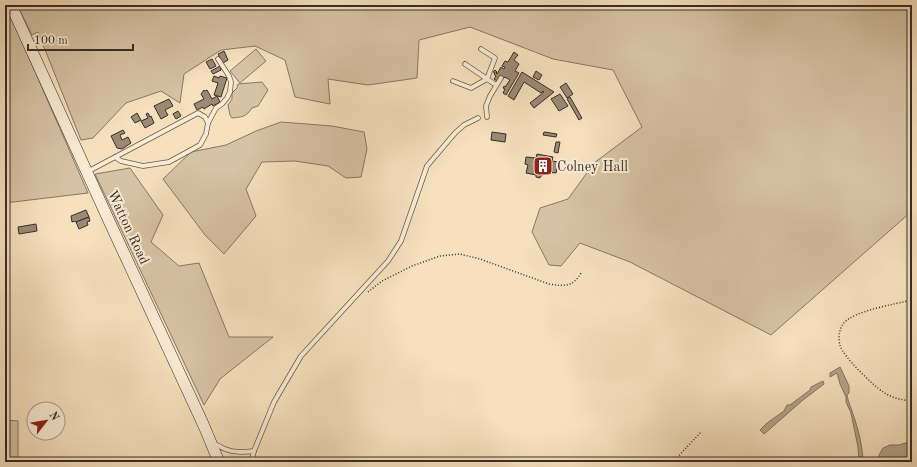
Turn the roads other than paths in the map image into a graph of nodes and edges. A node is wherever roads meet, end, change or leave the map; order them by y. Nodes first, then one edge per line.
1 (11, 5) edge
2 (481, 49) dead end
3 (218, 59) dead end
4 (465, 64) dead end
5 (501, 78) dead end
6 (487, 79) junction
7 (453, 81) dead end
8 (496, 85) junction
9 (487, 117) dead end
10 (478, 118) dead end
11 (208, 123) junction
12 (115, 157) junction
13 (87, 172) junction
14 (212, 444) junction
15 (254, 451) junction
16 (219, 462) edge
17 (251, 462) edge

1 - 13 main road, Watton Road
2 - 6 lane
3 - 11 lane
4 - 6 lane
5 - 8 lane
6 - 7 lane
6 - 8 lane
8 - 9 lane
10 - 15 lane
11 - 12 lane
11 - 12 lane
12 - 13 lane
13 - 14 main road, Watton Road
14 - 15 lane
14 - 16 main road, Watton Road
15 - 17 lane

